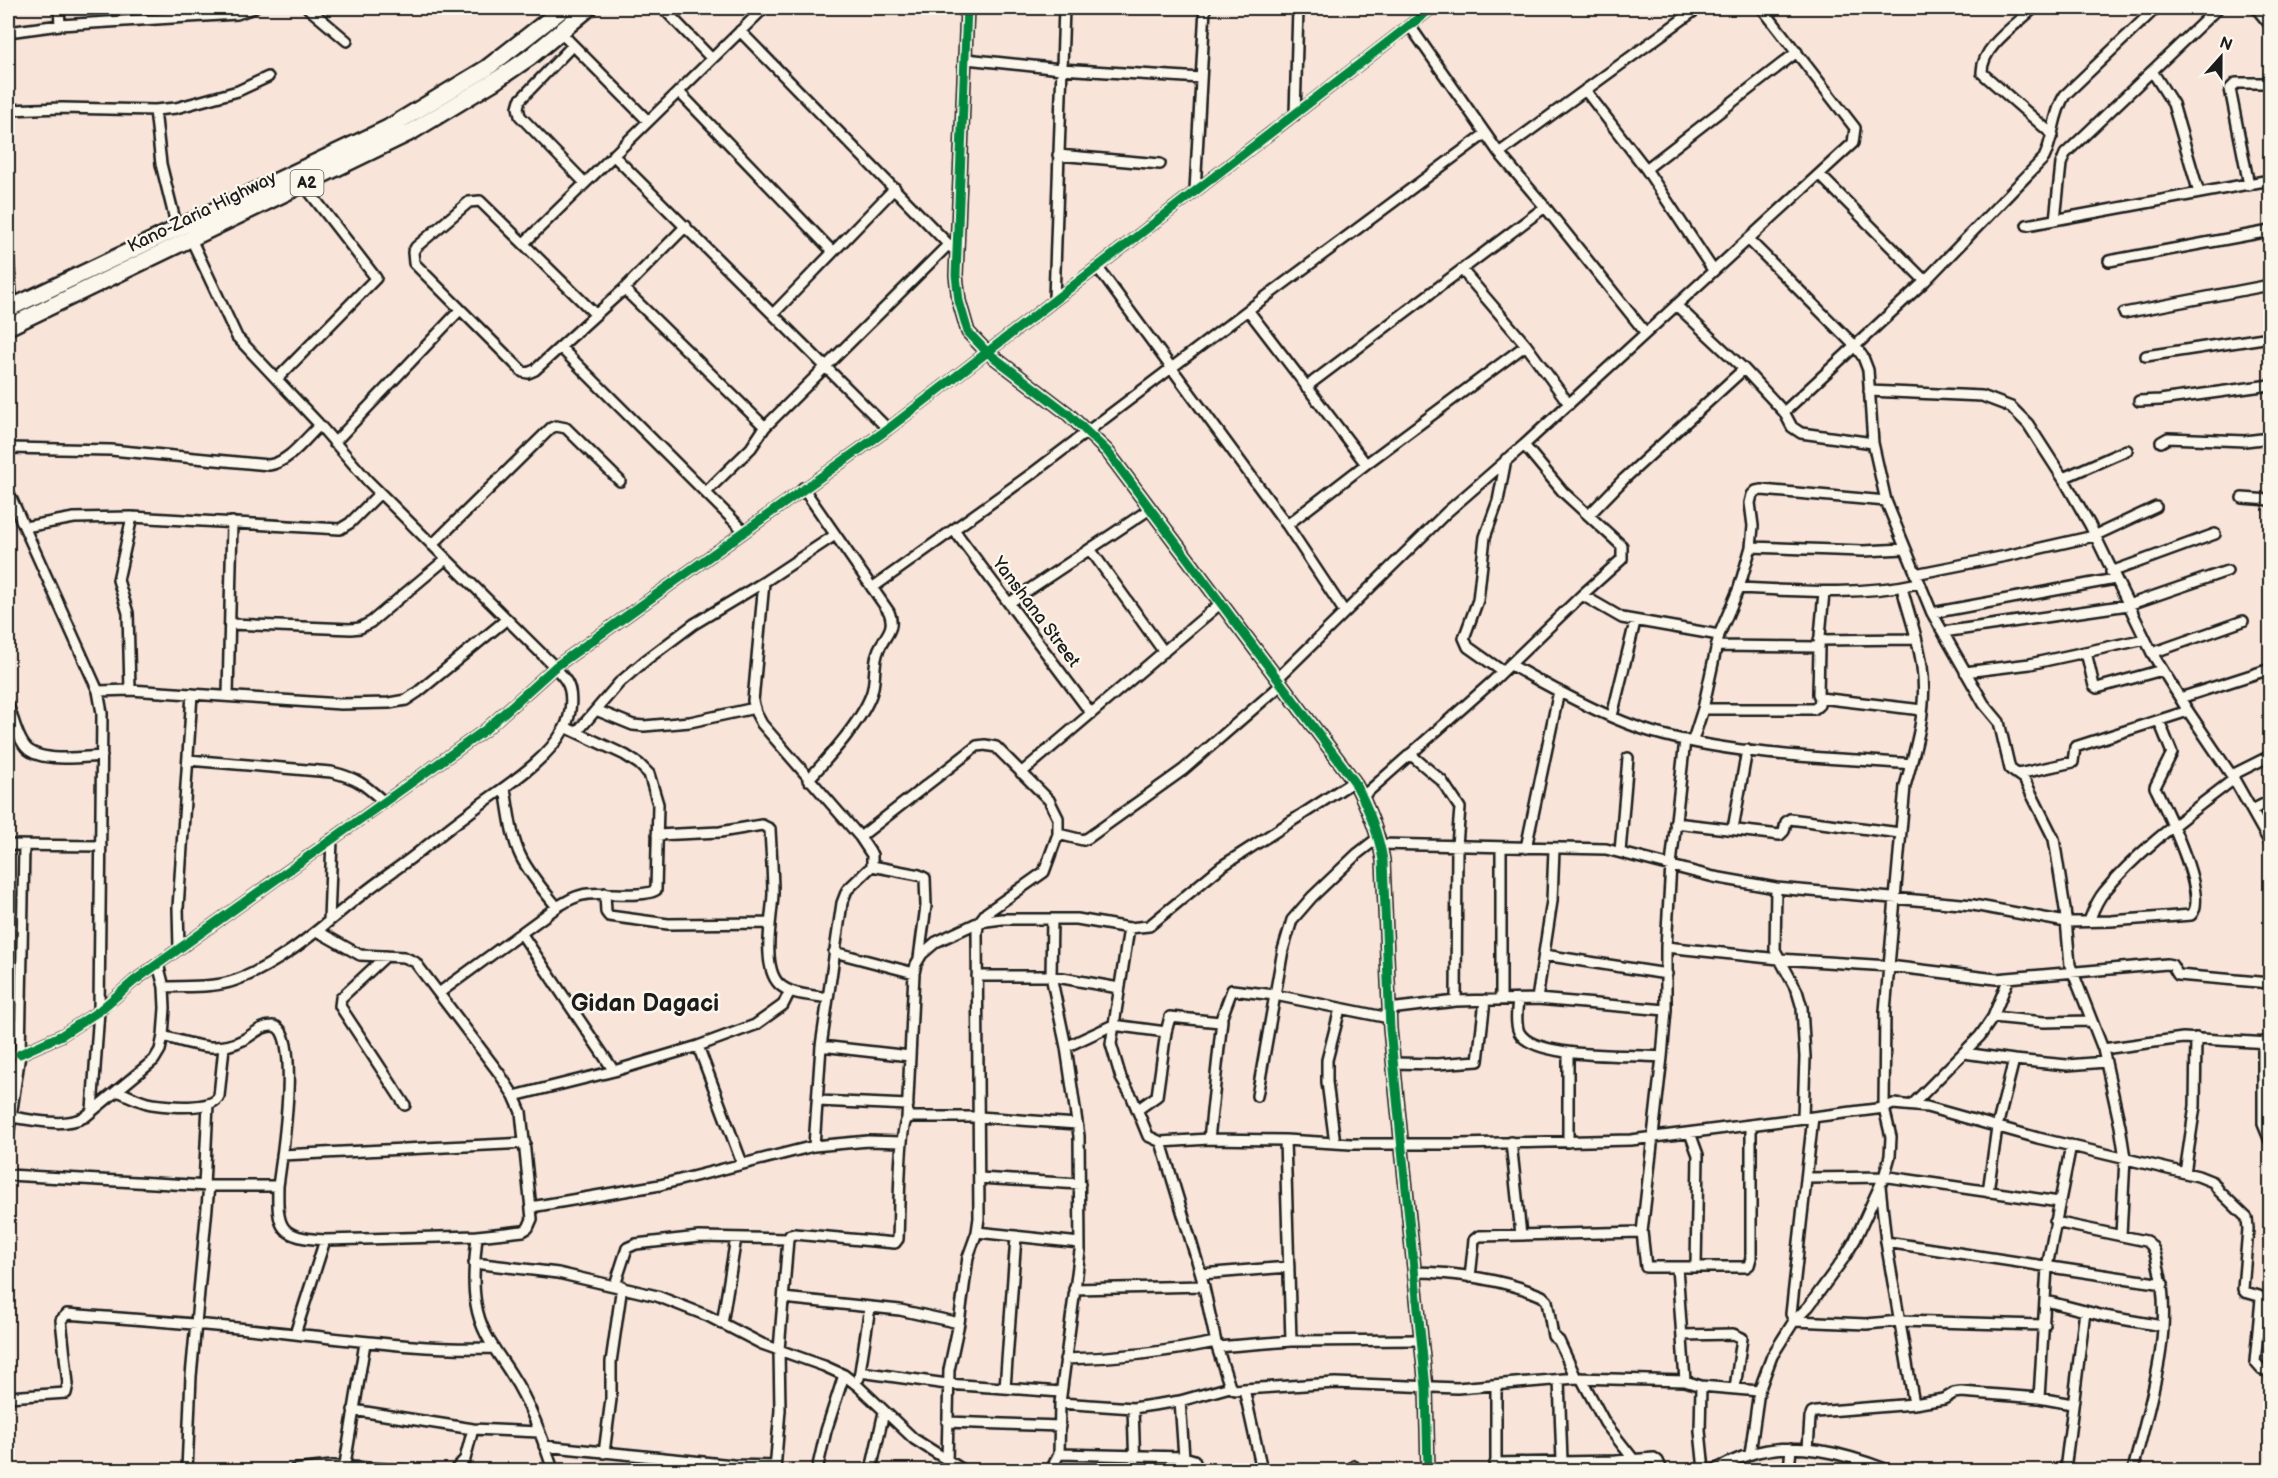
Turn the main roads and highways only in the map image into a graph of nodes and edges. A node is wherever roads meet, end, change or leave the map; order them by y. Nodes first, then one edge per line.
1 (564, 8) edge
2 (589, 8) edge
3 (10, 308) edge
4 (8, 327) edge

1 - 3 highway, Kano-Zaria Highway / A2
2 - 4 highway, Kano-Zaria Highway / A2

